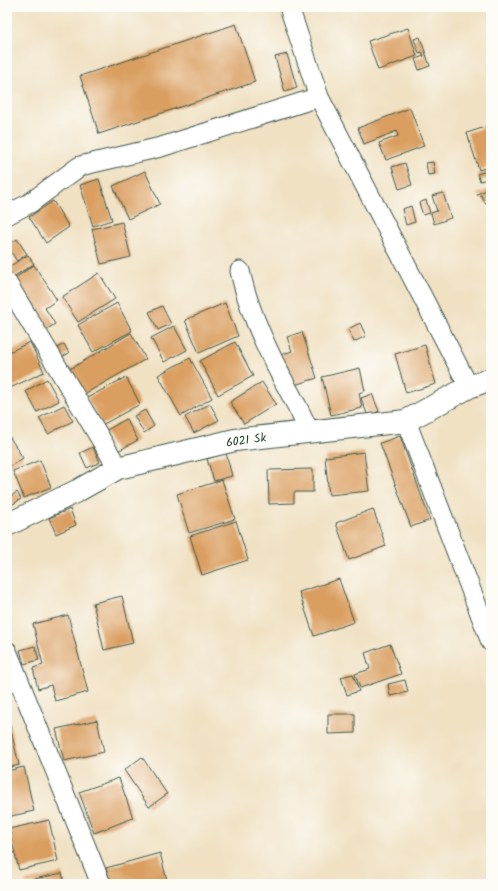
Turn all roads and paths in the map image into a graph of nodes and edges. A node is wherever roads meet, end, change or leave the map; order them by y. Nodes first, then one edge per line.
1 (289, 7) edge
2 (319, 97) junction
3 (7, 215) edge
4 (240, 271) dead end
5 (7, 283) edge
6 (491, 379) edge
7 (469, 387) junction
8 (406, 421) junction
9 (309, 432) junction
10 (118, 468) junction
11 (7, 525) edge
12 (491, 642) edge
13 (7, 651) edge
14 (101, 884) edge

1 - 2 street
2 - 3 street
2 - 7 street
4 - 9 street
5 - 10 street
6 - 7 street, 6021 Sk
7 - 8 street, 6021 Sk
8 - 9 street, 6021 Sk
8 - 12 street
9 - 10 street, 6021 Sk
10 - 11 street, 6021 Sk
13 - 14 street

